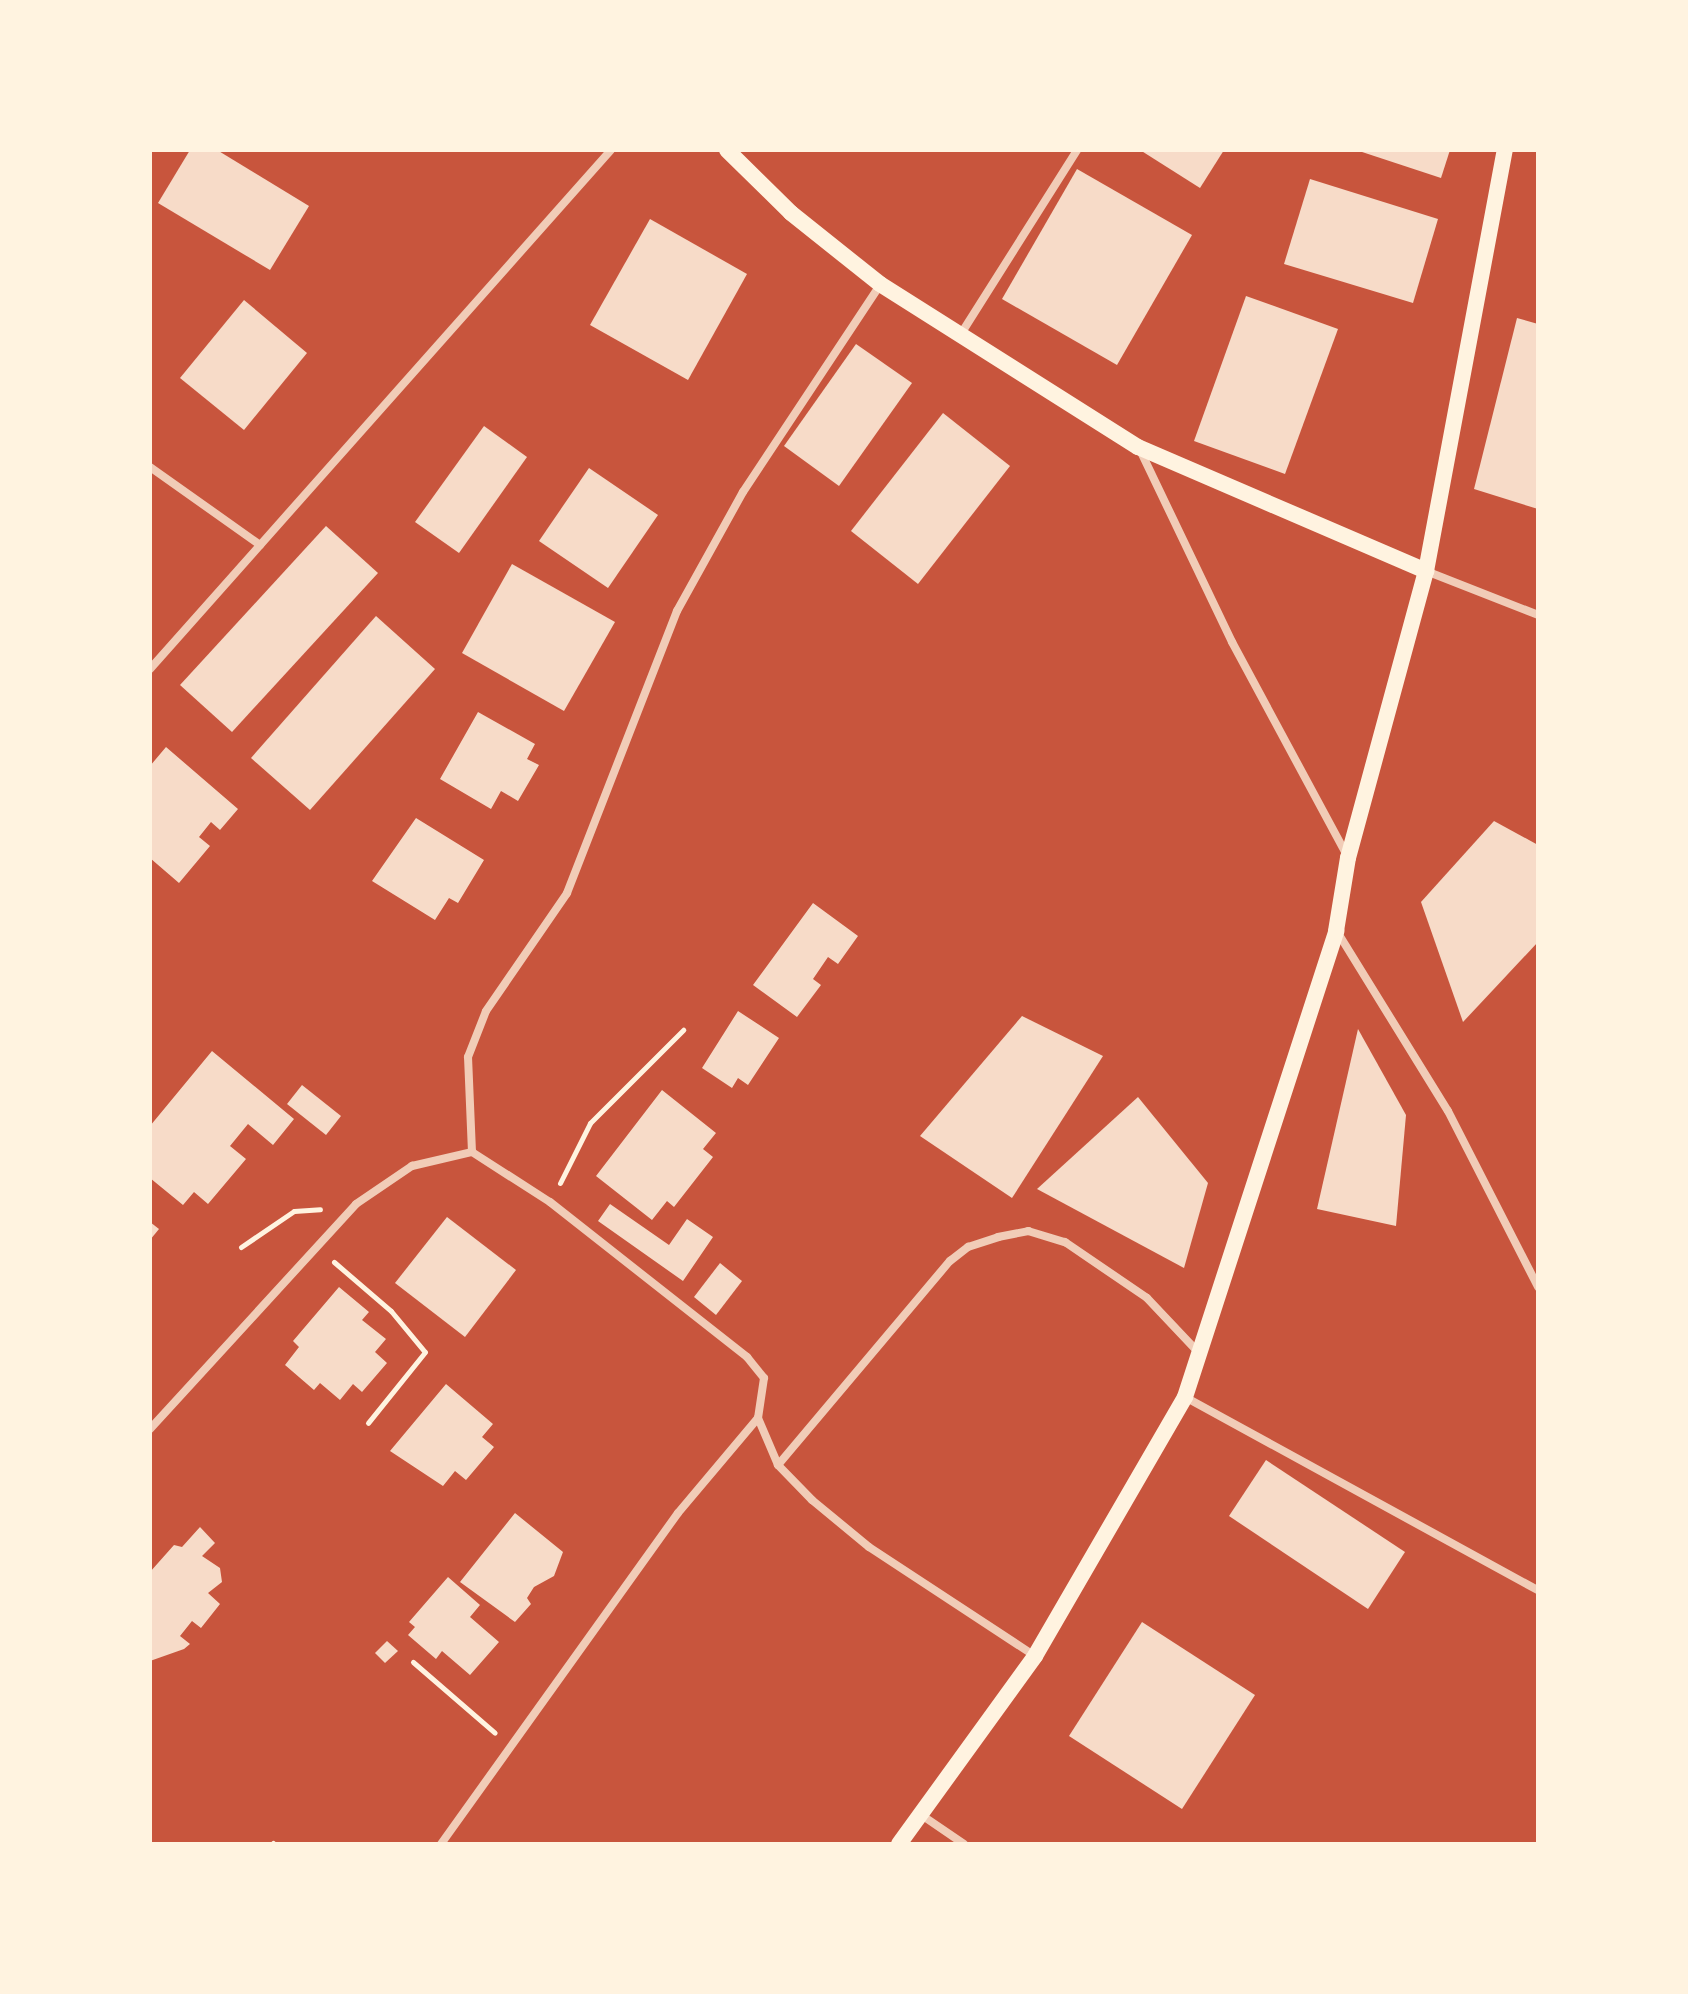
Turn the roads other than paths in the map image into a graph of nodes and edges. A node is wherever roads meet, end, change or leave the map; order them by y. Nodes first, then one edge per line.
1 (611, 150) edge
2 (727, 150) edge
3 (1077, 150) edge
4 (1505, 150) edge
5 (880, 284) junction
6 (959, 338) junction
7 (1138, 447) junction
8 (150, 467) edge
9 (260, 545) junction
10 (1426, 571) junction
11 (1538, 615) edge
12 (150, 669) edge
13 (1348, 858) junction
14 (1336, 931) junction
15 (472, 1152) junction
16 (1538, 1287) edge
17 (1199, 1353) junction
18 (1185, 1397) junction
19 (758, 1418) junction
20 (150, 1429) edge
21 (778, 1465) junction
22 (1538, 1590) edge
23 (1035, 1656) junction
24 (920, 1814) junction
25 (441, 1844) edge
26 (899, 1844) edge
27 (964, 1844) edge

1 - 9 street
2 - 5 main road
3 - 6 street
4 - 10 main road
5 - 6 main road
5 - 15 street
6 - 7 main road
7 - 10 main road
7 - 13 street
8 - 9 street
9 - 12 street
10 - 11 street
10 - 13 main road
13 - 14 main road
14 - 16 street
14 - 17 main road
15 - 19 street
15 - 20 street
17 - 18 main road
17 - 21 street
18 - 22 street
18 - 23 main road
19 - 21 street
19 - 25 street
21 - 23 street
23 - 24 main road
24 - 26 main road
24 - 27 street

